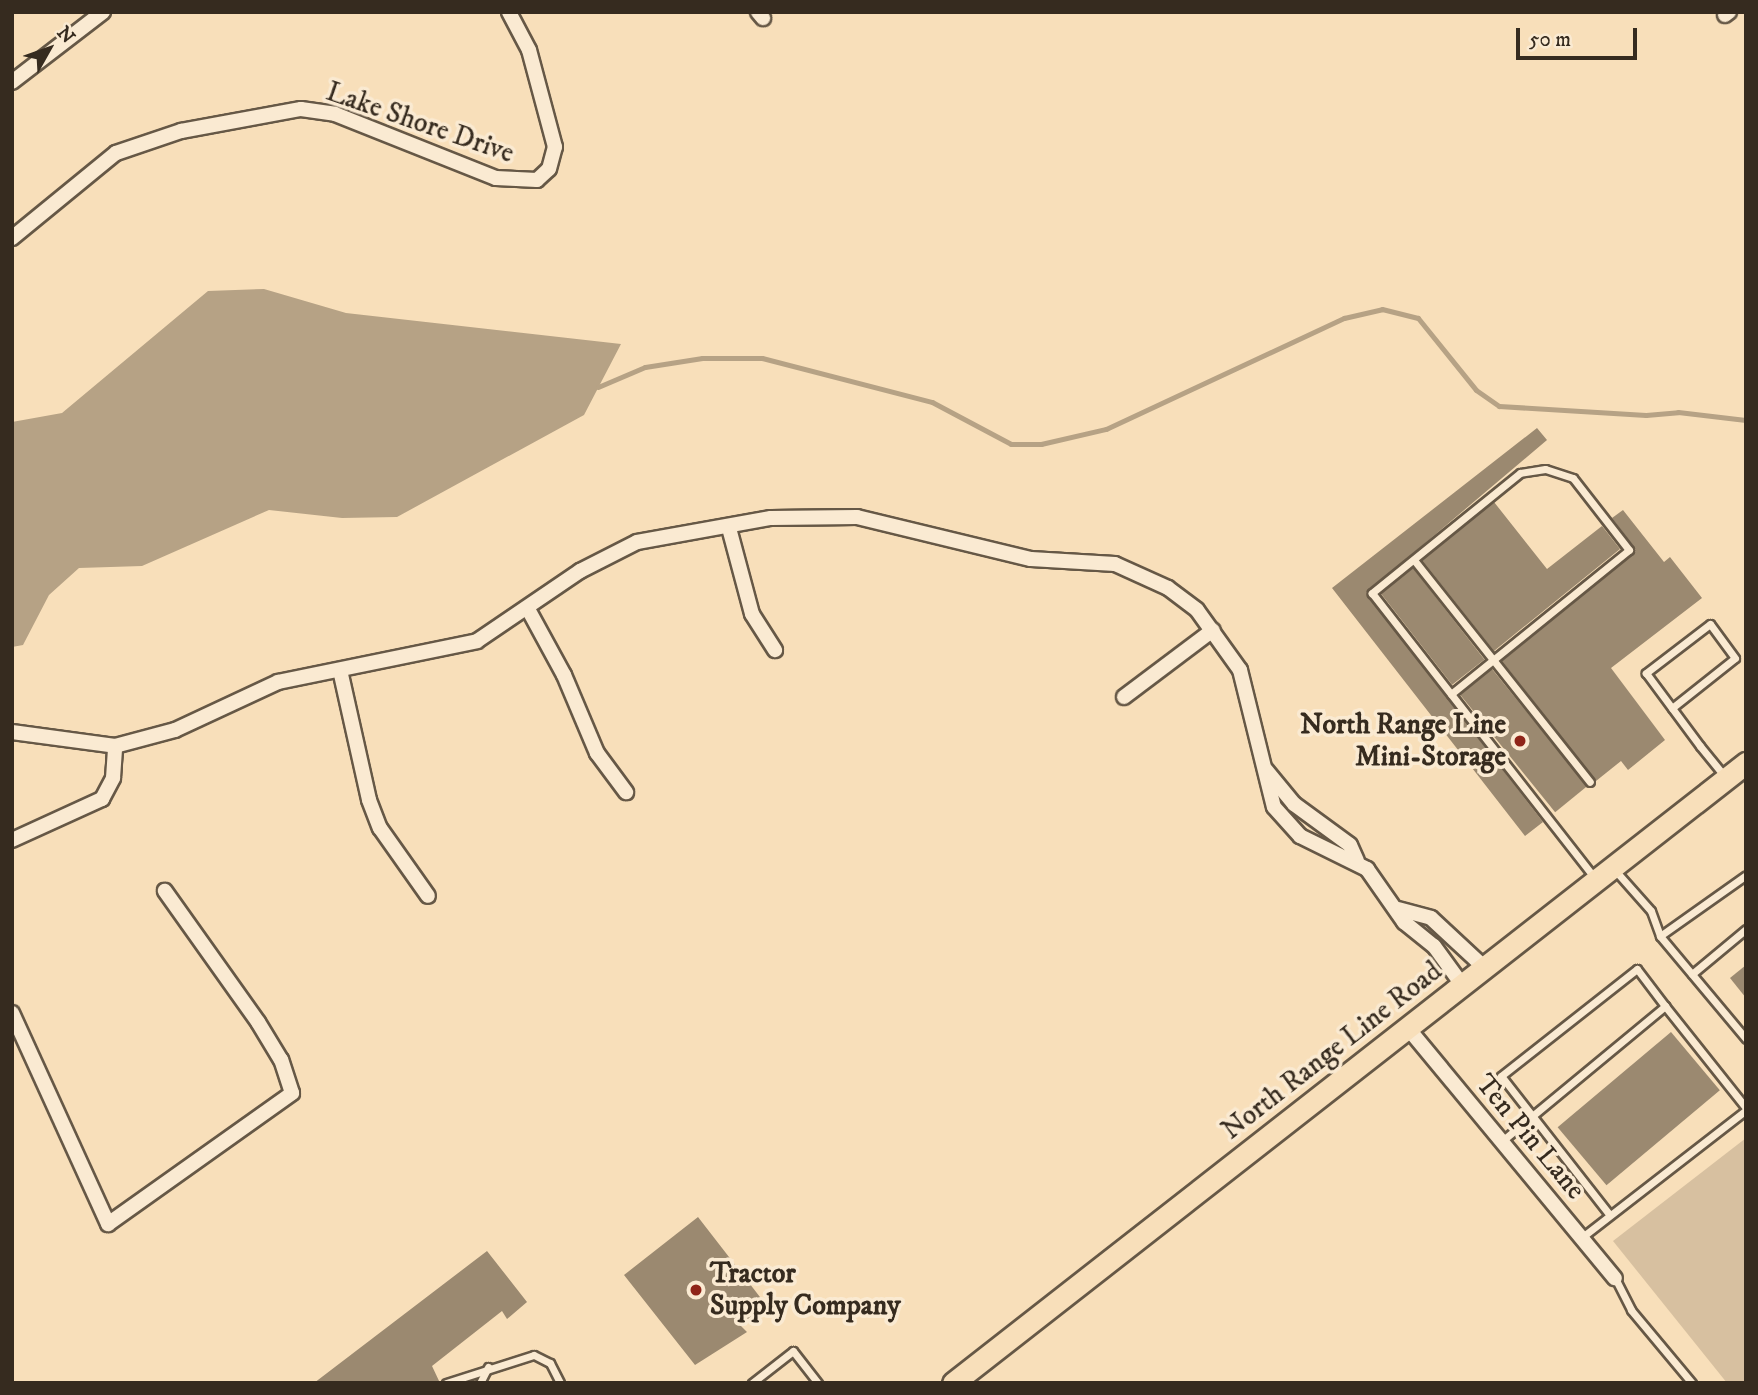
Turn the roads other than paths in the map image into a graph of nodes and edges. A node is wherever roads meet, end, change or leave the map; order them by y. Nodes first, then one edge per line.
1 (103, 12) edge
2 (509, 12) edge
3 (12, 82) edge
4 (12, 238) edge
5 (729, 528) junction
6 (1414, 560) junction
7 (528, 609) junction
8 (1213, 630) junction
9 (775, 650) dead end
10 (1492, 661) junction
11 (340, 670) junction
12 (1451, 694) junction
13 (1124, 697) dead end
14 (1672, 708) junction
15 (12, 732) edge
16 (115, 746) junction
17 (1746, 763) edge
18 (1265, 768) junction
19 (1726, 779) junction
20 (1590, 782) dead end
21 (626, 792) dead end
22 (12, 840) edge
23 (1357, 861) junction
24 (1605, 874) junction
25 (1746, 875) edge
26 (165, 891) dead end
27 (428, 896) dead end
28 (1398, 909) junction
29 (1746, 929) edge
30 (1660, 936) junction
31 (1485, 968) junction
32 (1692, 974) junction
33 (1463, 986) junction
34 (1665, 1006) junction
35 (12, 1013) edge
36 (1407, 1027) junction
37 (1746, 1039) edge
38 (1746, 1109) edge
39 (1530, 1114) junction
40 (1502, 1142) junction
41 (1609, 1214) junction
42 (1581, 1238) junction
43 (1615, 1279) joint
44 (488, 1366) junction
45 (446, 1383) edge
46 (480, 1383) edge
47 (561, 1383) edge
48 (752, 1383) edge
49 (818, 1383) edge
50 (953, 1383) edge
51 (1692, 1383) edge

1 - 3 street
2 - 4 street, Lake Shore Drive
5 - 7 street
5 - 8 street
5 - 9 street
6 - 10 lane
6 - 10 lane
6 - 12 lane
7 - 11 street
7 - 21 street
8 - 13 street
8 - 18 street
10 - 12 lane
10 - 20 lane
11 - 16 street
11 - 27 street
12 - 24 lane
14 - 14 lane
14 - 19 lane
15 - 16 street
16 - 22 street
17 - 19 main road, North Range Line Road
18 - 23 street
18 - 23 street
19 - 24 main road, North Range Line Road
23 - 28 street
24 - 30 lane
24 - 31 main road, North Range Line Road
25 - 30 lane
26 - 35 street
28 - 31 street
28 - 33 street
29 - 32 lane
30 - 32 lane
31 - 33 main road, North Range Line Road
32 - 37 lane
33 - 36 main road, North Range Line Road
34 - 38 lane
34 - 39 lane
34 - 39 lane
36 - 40 street, Ten Pin Lane
36 - 50 main road, North Range Line Road
38 - 41 lane
39 - 40 lane
39 - 41 lane
40 - 42 street, Ten Pin Lane
41 - 42 lane
42 - 43 street, Ten Pin Lane
43 - 51 lane
44 - 45 lane
44 - 46 lane
44 - 47 lane
48 - 49 lane

